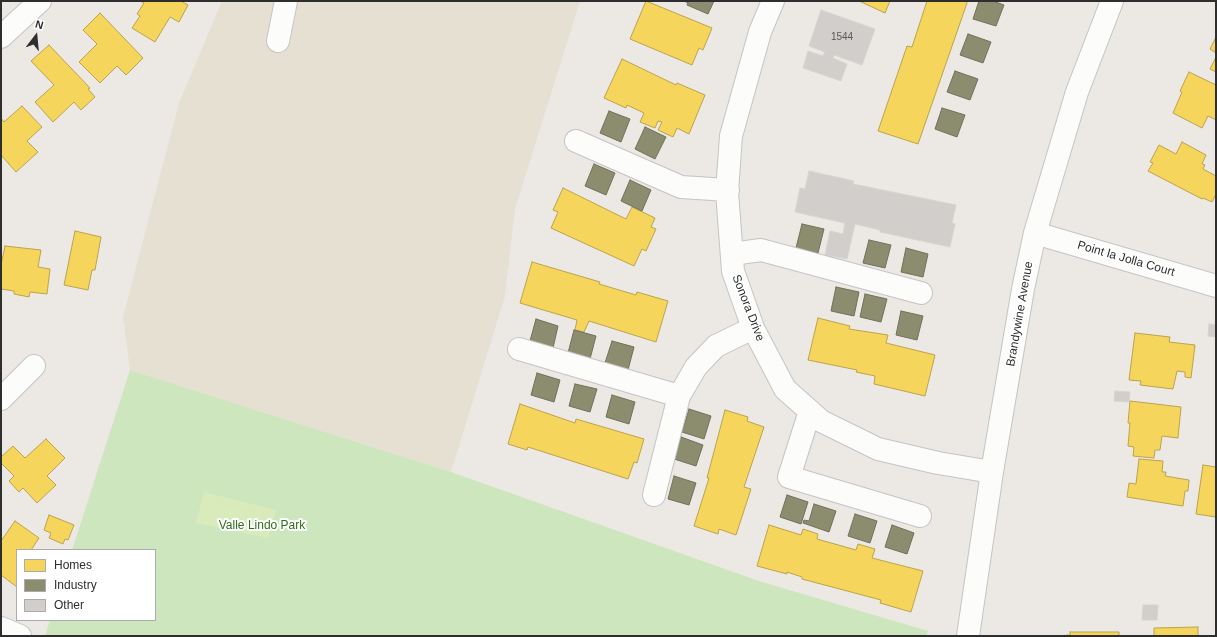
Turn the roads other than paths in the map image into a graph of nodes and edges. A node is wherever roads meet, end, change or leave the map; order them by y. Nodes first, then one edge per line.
1 (40, 1) edge
2 (286, 1) edge
3 (773, 1) edge
4 (1112, 1) edge
5 (1, 37) edge
6 (278, 41) dead end
7 (576, 141) dead end
8 (728, 190) junction
9 (1035, 233) junction
10 (732, 254) junction
11 (1216, 286) edge
12 (921, 293) dead end
13 (753, 328) junction
14 (519, 349) dead end
15 (34, 366) dead end
16 (679, 396) junction
17 (1, 399) edge
18 (810, 411) junction
19 (992, 472) junction
20 (654, 496) dead end
21 (920, 516) dead end
22 (1, 628) edge
23 (20, 636) edge
24 (968, 636) edge

1 - 5 street
2 - 6 street
3 - 8 street, Sonora Drive
4 - 9 street, Brandywine Avenue
7 - 8 street
8 - 10 street, Sonora Drive
9 - 11 street, Point la Jolla Court
9 - 19 street, Brandywine Avenue
10 - 12 street
10 - 13 street, Sonora Drive
13 - 16 street
13 - 18 street, Sonora Drive
14 - 16 street
15 - 17 street
16 - 20 street
18 - 19 street, Sonora Drive
18 - 21 street
19 - 24 street, Brandywine Avenue
22 - 23 street

